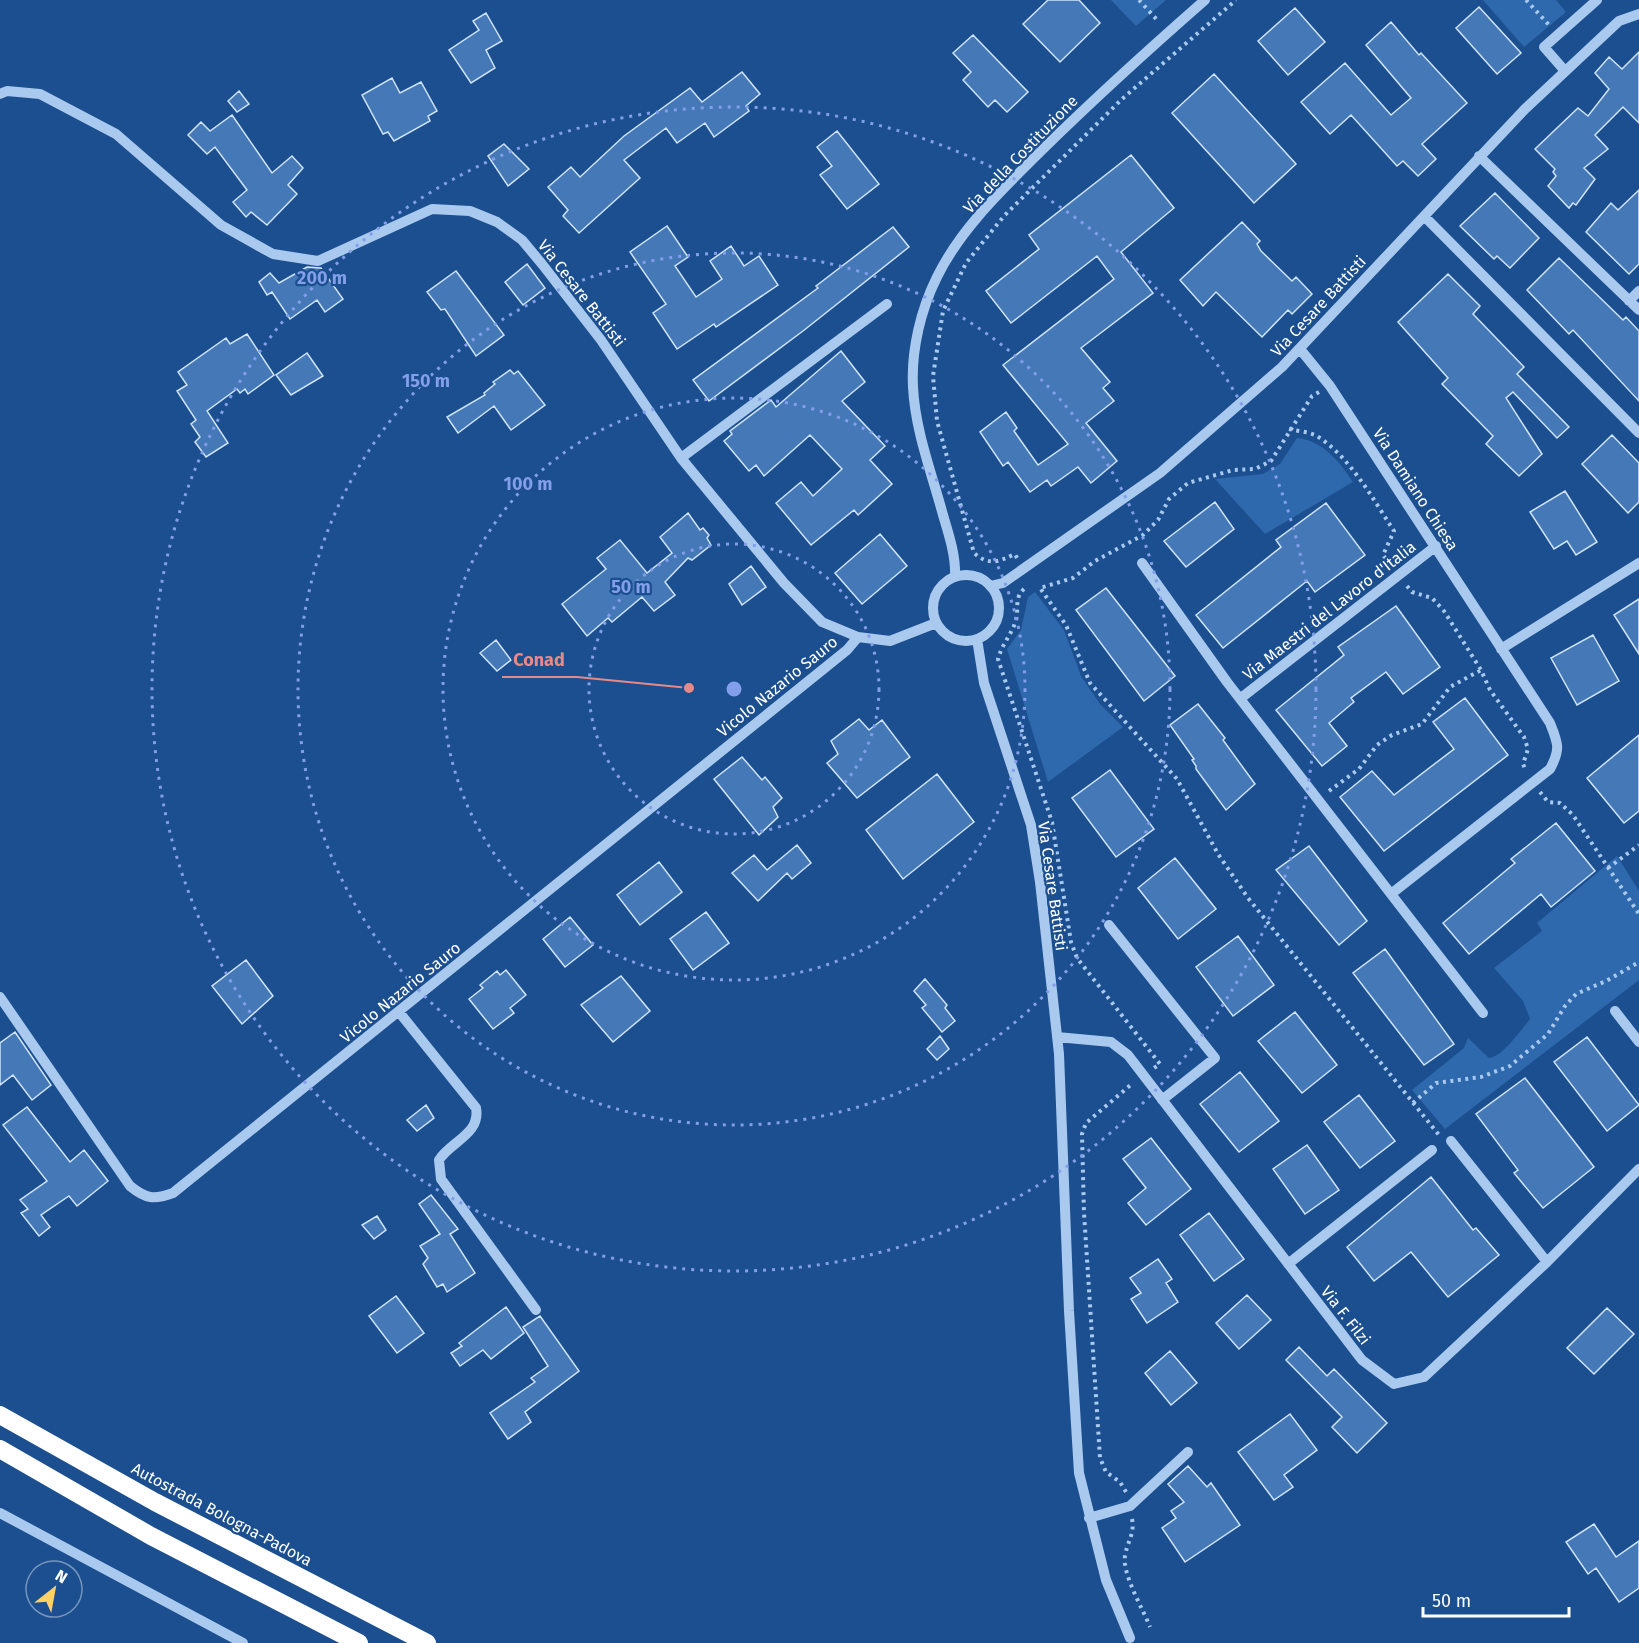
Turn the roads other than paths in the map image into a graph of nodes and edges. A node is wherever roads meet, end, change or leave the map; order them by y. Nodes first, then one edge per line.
1 (1205, 0) edge
2 (1598, 0) edge
3 (1639, 14) edge
4 (1565, 71) junction
5 (0, 94) edge
6 (1479, 156) junction
7 (1424, 216) junction
8 (1639, 291) edge
9 (1629, 301) junction
10 (887, 304) dead end
11 (1639, 310) edge
12 (1300, 350) junction
13 (1639, 433) edge
14 (681, 458) junction
15 (1436, 546) junction
16 (1639, 562) edge
17 (1142, 563) dead end
18 (955, 577) junction
19 (990, 586) junction
20 (936, 623) junction
21 (858, 637) junction
22 (977, 639) junction
23 (1502, 649) junction
24 (1240, 698) junction
25 (1391, 894) junction
26 (1108, 925) dead end
27 (0, 997) edge
28 (1615, 1011) dead end
29 (399, 1012) junction
30 (1483, 1013) dead end
31 (1057, 1037) junction
32 (1639, 1042) edge
33 (1162, 1100) junction
34 (1451, 1141) dead end
35 (1432, 1150) road end
36 (1639, 1169) edge
37 (1547, 1262) junction
38 (1288, 1264) junction
39 (536, 1311) dead end
40 (0, 1415) edge
41 (0, 1449) edge
42 (1188, 1452) dead end
43 (0, 1513) edge
44 (1089, 1518) junction
45 (1130, 1638) dead end
46 (243, 1643) edge
47 (359, 1643) edge
48 (428, 1643) edge

1 - 18 street, Via della Costituzione
2 - 4 street
3 - 4 street, Via Cesare Battisti
4 - 6 street, Via Cesare Battisti
5 - 14 street, Via Cesare Battisti
6 - 7 street, Via Cesare Battisti
6 - 9 street
7 - 12 street, Via Cesare Battisti
7 - 13 street
8 - 9 street
9 - 11 street
10 - 14 street
12 - 15 street, Via Damiano Chiesa
12 - 19 street, Via Cesare Battisti
14 - 21 street, Via Cesare Battisti
15 - 23 street, Via Damiano Chiesa
15 - 24 street, Via Maestri del Lavoro d'Italia
16 - 23 street
17 - 24 street, Via Maestri del Lavoro d'Italia
18 - 19 street
18 - 20 street
19 - 22 street
20 - 21 street, Via Cesare Battisti
20 - 22 street
21 - 29 street, Vicolo Nazario Sauro
22 - 31 street, Via Cesare Battisti
23 - 25 street, Via Damiano Chiesa
24 - 25 street, Via Maestri del Lavoro d'Italia
25 - 30 street, Via Maestri del Lavoro d'Italia
26 - 33 street
27 - 29 street, Vicolo Nazario Sauro
28 - 32 street
29 - 39 street
31 - 33 street, Via F. Filzi
31 - 44 street, Via Cesare Battisti
33 - 38 street, Via F. Filzi
34 - 37 street
35 - 38 street
36 - 37 street, Via F. Filzi
37 - 38 street, Via F. Filzi
40 - 48 highway, Autostrada Bologna-Padova
41 - 47 highway
42 - 44 street
43 - 46 street
44 - 45 street, Via Cesare Battisti

